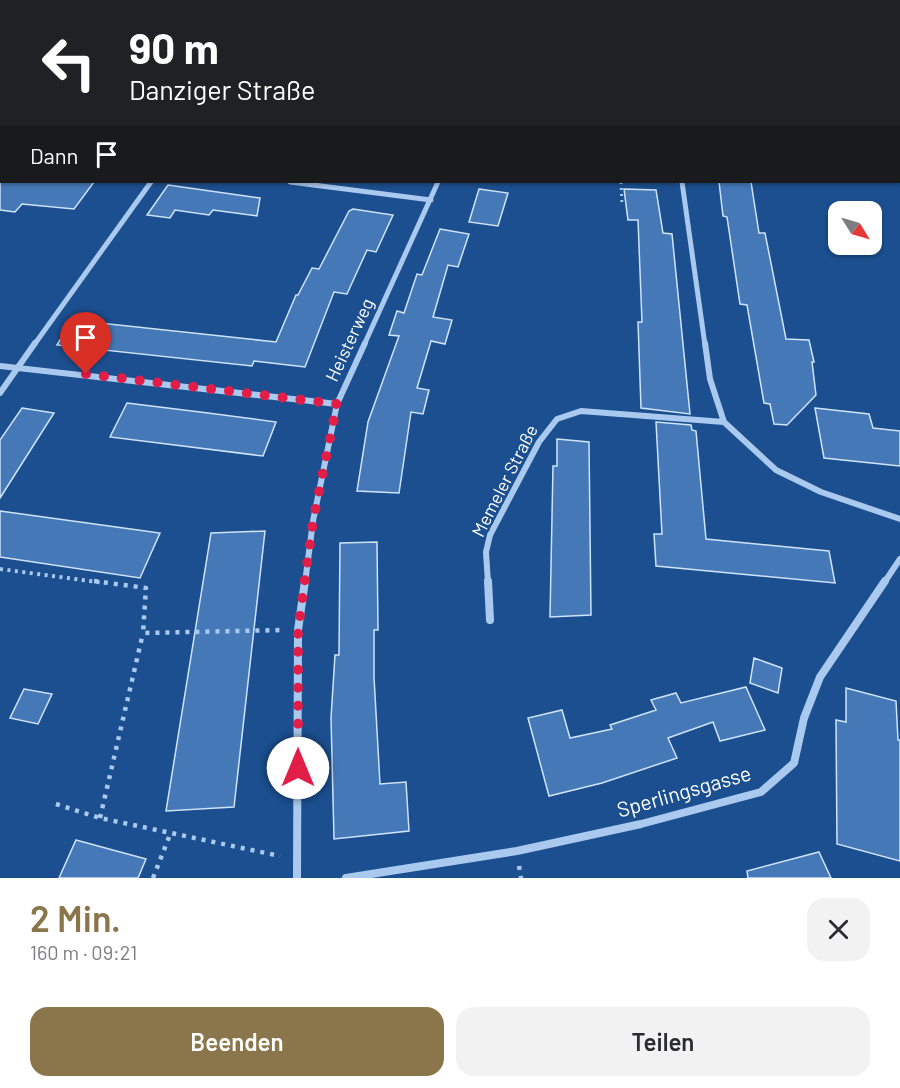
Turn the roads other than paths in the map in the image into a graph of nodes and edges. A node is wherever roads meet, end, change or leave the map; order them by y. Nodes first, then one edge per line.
1 (150, 183) edge
2 (298, 183) edge
3 (438, 183) edge
4 (682, 183) edge
5 (431, 200) junction
6 (0, 366) edge
7 (18, 366) junction
8 (0, 393) edge
9 (337, 404) junction
10 (724, 422) junction
11 (900, 519) edge
12 (900, 559) edge
13 (490, 620) dead end
14 (297, 878) edge
15 (346, 878) edge

1 - 7 street
2 - 5 street
3 - 5 street, Heisterweg
4 - 10 street
5 - 9 street, Heisterweg
6 - 7 street
7 - 8 street
7 - 9 street
9 - 14 street, Heisterweg
10 - 11 street
10 - 13 street, Memeler Straße
12 - 15 street, Sperlingsgasse

